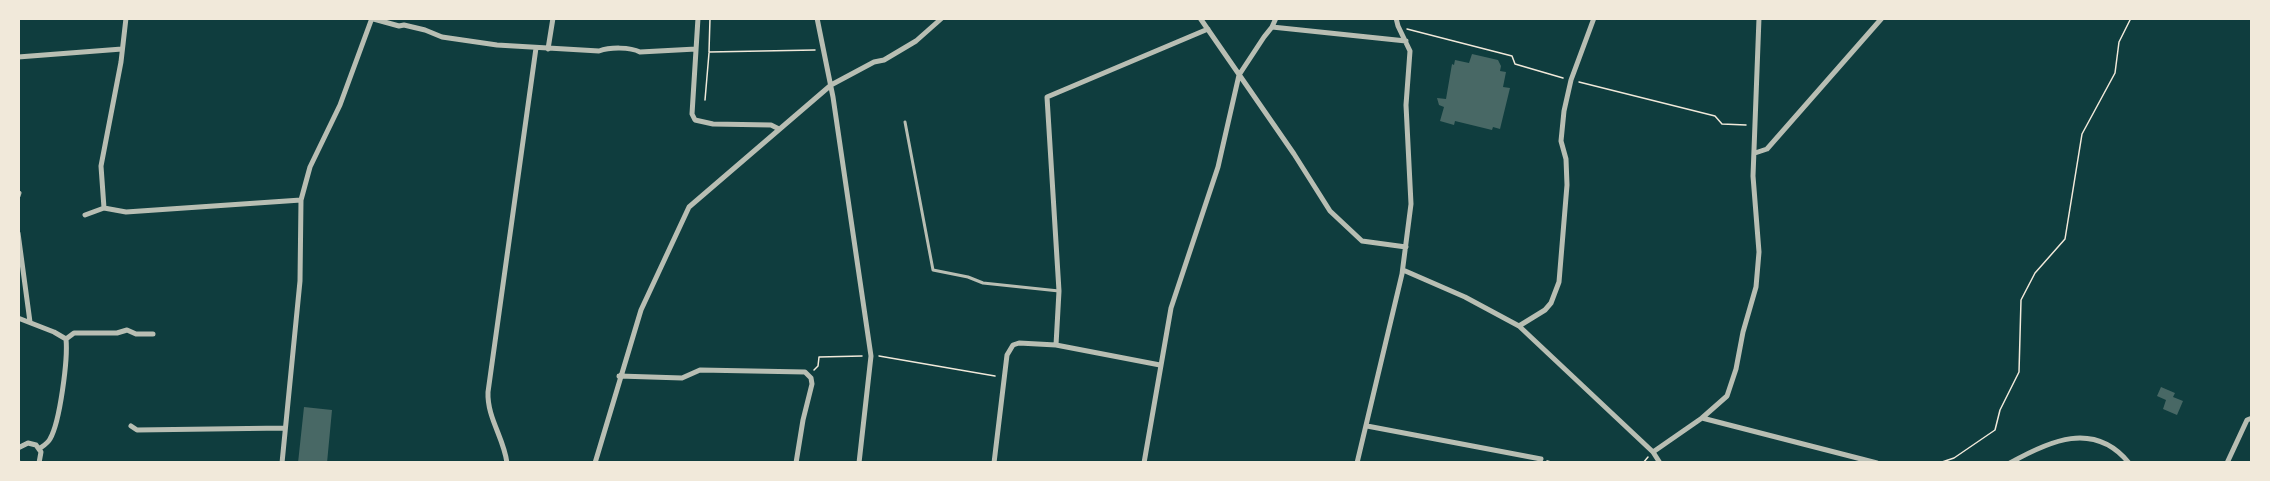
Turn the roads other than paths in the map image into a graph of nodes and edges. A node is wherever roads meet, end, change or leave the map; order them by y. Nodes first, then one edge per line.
1 (126, 18) edge
2 (371, 18) edge
3 (553, 18) edge
4 (698, 18) edge
5 (817, 18) edge
6 (942, 18) edge
7 (1200, 18) edge
8 (1276, 18) edge
9 (1396, 18) edge
10 (1594, 18) edge
11 (1759, 18) edge
12 (1882, 18) edge
13 (1272, 27) junction
14 (1208, 29) junction
15 (1406, 41) junction
16 (536, 48) junction
17 (548, 49) junction
18 (696, 49) junction
19 (122, 50) junction
20 (18, 57) edge
21 (1239, 75) junction
22 (831, 85) junction
23 (1249, 90) junction
24 (1234, 92) junction
25 (905, 122) dead end
26 (779, 129) junction
27 (1755, 153) junction
28 (301, 200) junction
29 (104, 208) junction
30 (85, 215) dead end
31 (18, 232) edge
32 (1406, 247) junction
33 (1403, 270) junction
34 (1059, 291) junction
35 (18, 318) edge
36 (30, 322) junction
37 (1519, 326) junction
38 (153, 334) dead end
39 (66, 339) junction
40 (1056, 345) junction
41 (1160, 365) junction
42 (620, 376) junction
43 (1702, 418) junction
44 (2252, 418) edge
45 (131, 426) dead end
46 (1367, 426) junction
47 (285, 428) junction
48 (18, 448) edge
49 (39, 449) junction
50 (1653, 453) junction
51 (1541, 459) dead end
52 (39, 463) edge
53 (282, 463) edge
54 (507, 463) edge
55 (595, 463) edge
56 (796, 463) edge
57 (859, 463) edge
58 (994, 463) edge
59 (1144, 463) edge
60 (1357, 463) edge
61 (1660, 463) edge
62 (1877, 463) edge
63 (2010, 463) edge
64 (2129, 463) edge
65 (2227, 463) edge

1 - 19 street
2 - 16 street
2 - 28 street
3 - 17 street
4 - 18 street
5 - 22 street
6 - 22 street
7 - 14 street
8 - 13 street
9 - 15 street
10 - 37 street
11 - 27 street
12 - 27 street
13 - 15 street
13 - 21 street
14 - 21 street
14 - 34 street
15 - 32 street
16 - 17 street
16 - 54 street
17 - 18 street
18 - 26 street
19 - 20 street
19 - 29 street
21 - 23 street
21 - 24 street
22 - 26 street
22 - 57 street
23 - 24 street
23 - 32 street
24 - 41 street
25 - 34 lane
26 - 42 street
27 - 43 street
28 - 29 street
28 - 47 street
29 - 30 street
31 - 36 street
32 - 33 street
33 - 37 street
33 - 46 street
34 - 40 street
35 - 36 street
36 - 39 street
37 - 50 street
38 - 39 street
39 - 49 street
40 - 41 street
40 - 58 street
41 - 59 street
42 - 55 street
42 - 56 street
43 - 50 street
43 - 62 street
44 - 65 street
45 - 47 street
46 - 51 street
46 - 60 street
47 - 53 street
48 - 49 street
49 - 52 street
50 - 61 street
63 - 64 street

